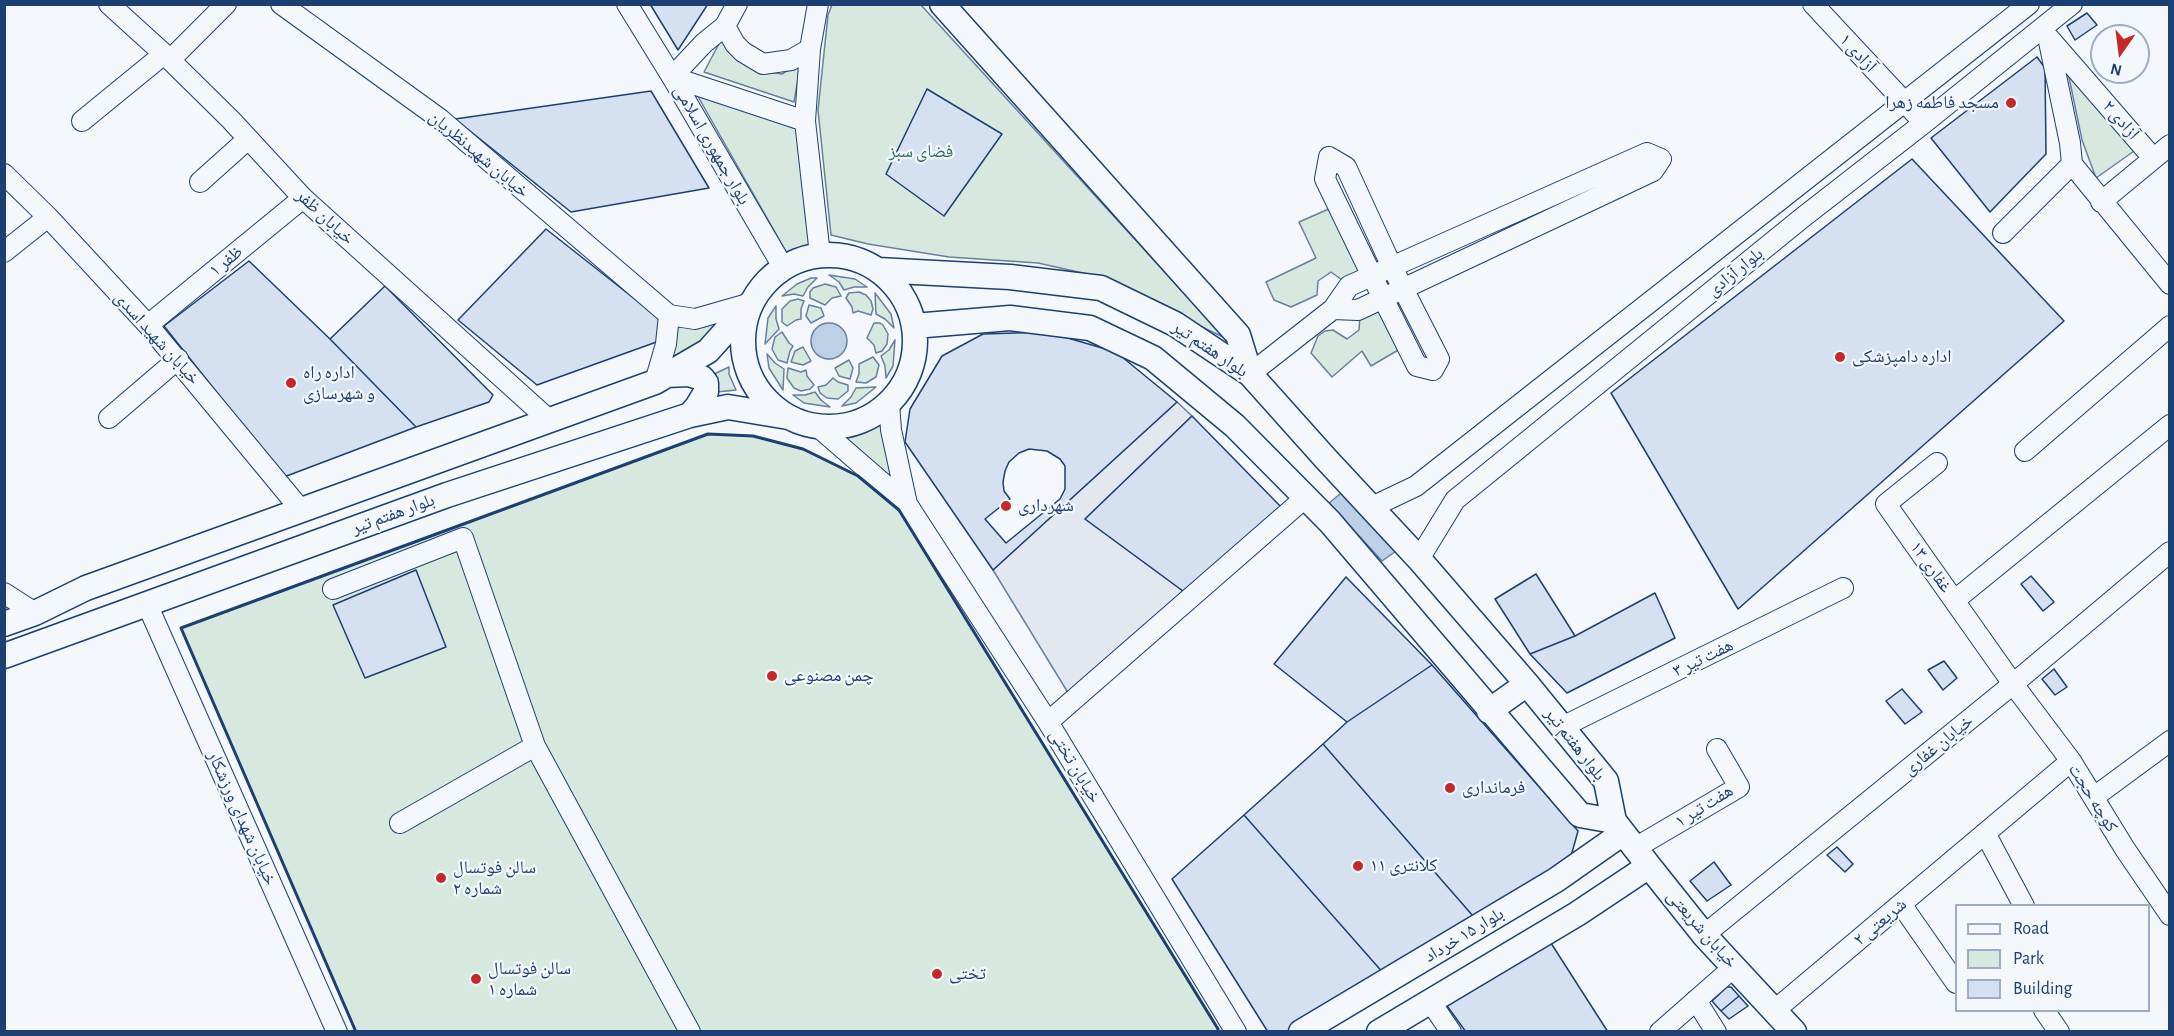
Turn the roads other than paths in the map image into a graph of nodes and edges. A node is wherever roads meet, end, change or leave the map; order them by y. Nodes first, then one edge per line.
1 (109, 4) edge
2 (225, 4) edge
3 (280, 4) edge
4 (627, 4) edge
5 (737, 4) edge
6 (819, 4) edge
7 (942, 4) edge
8 (1813, 4) edge
9 (2072, 4) edge
10 (2020, 7) edge
11 (725, 26) junction
12 (2045, 32) junction
13 (810, 49) junction
14 (167, 57) junction
15 (672, 77) junction
16 (1903, 102) junction
17 (82, 120) dead end
18 (805, 122) junction
19 (1924, 123) junction
20 (248, 139) junction
21 (2169, 145) edge
22 (2153, 158) junction
23 (2072, 164) junction
24 (4, 174) edge
25 (200, 182) dead end
26 (303, 198) junction
27 (2101, 202) junction
28 (48, 217) junction
29 (2002, 233) dead end
30 (4, 252) edge
31 (820, 255) junction
32 (783, 267) junction
33 (1392, 267) junction
34 (878, 270) junction
35 (1372, 276) junction
36 (2169, 284) edge
37 (1402, 289) junction
38 (1383, 298) junction
39 (751, 303) junction
40 (1333, 309) junction
41 (669, 315) junction
42 (148, 325) junction
43 (914, 326) junction
44 (2169, 326) edge
45 (177, 358) junction
46 (1250, 374) junction
47 (661, 378) junction
48 (889, 403) junction
49 (690, 415) junction
50 (788, 417) junction
51 (109, 418) dead end
52 (549, 420) junction
53 (2169, 425) edge
54 (817, 426) junction
55 (2025, 451) dead end
56 (1937, 464) dead end
57 (1306, 497) junction
58 (907, 504) junction
59 (1372, 507) junction
60 (301, 510) junction
61 (2169, 552) edge
62 (1419, 559) junction
63 (1843, 588) dead end
64 (333, 589) dead end
65 (4, 593) edge
66 (1955, 600) junction
67 (147, 604) junction
68 (35, 613) junction
69 (4, 624) edge
70 (4, 656) edge
71 (1527, 684) junction
72 (2013, 684) junction
73 (1489, 711) junction
74 (1048, 722) junction
75 (1562, 727) junction
76 (2169, 741) edge
77 (535, 746) junction
78 (1717, 749) dead end
79 (2071, 761) junction
80 (2094, 797) junction
81 (400, 823) dead end
82 (1984, 833) junction
83 (1630, 842) junction
84 (1557, 880) junction
85 (1901, 904) junction
86 (2023, 904) edge
87 (1577, 914) junction
88 (2169, 915) edge
89 (1704, 935) junction
90 (1734, 967) junction
91 (1955, 982) edge
92 (1696, 1000) junction
93 (1430, 1001) junction
94 (1775, 1010) junction
95 (2045, 1012) edge
96 (337, 1032) edge
97 (690, 1032) edge
98 (1236, 1032) edge
99 (1301, 1032) edge
100 (1378, 1032) edge
101 (1451, 1032) edge
102 (1660, 1032) edge
103 (1716, 1032) edge
104 (1794, 1032) edge
105 (2059, 1032) edge

1 - 14 street, خیابان ظفر
2 - 14 street
3 - 41 street, خیابان شهیدنظریان
4 - 15 street
5 - 11 street, بلوار جمهوری اسلامی
6 - 13 street
7 - 46 main road
8 - 16 street, آزادی ۱
9 - 12 street, بلوار آزادی
10 - 16 street, بلوار آزادی
11 - 13 street
11 - 15 street, بلوار جمهوری اسلامی
12 - 19 street, بلوار آزادی
12 - 22 street, آزادی ۲
12 - 23 street
13 - 18 street
14 - 17 street
14 - 20 street, خیابان ظفر
15 - 18 street
15 - 32 street, بلوار جمهوری اسلامی
16 - 19 street, آزادی ۱
16 - 59 street, بلوار آزادی
18 - 31 street
19 - 62 street, بلوار آزادی
20 - 25 street
20 - 26 street, خیابان ظفر
21 - 22 street
22 - 27 street
23 - 27 street
23 - 29 street
24 - 28 street, خیابان شهید اسدی
26 - 42 street, ظفر ۱
26 - 52 street, خیابان ظفر
27 - 36 street
28 - 30 street
28 - 42 street, خیابان شهید اسدی
31 - 32 main road
31 - 34 main road
32 - 39 main road
33 - 35 street
33 - 35 street
33 - 37 street
33 - 37 street
34 - 43 main road
34 - 46 main road, بلوار هفتم تیر
35 - 38 street
35 - 40 street
37 - 38 street
37 - 38 street
38 - 40 street
39 - 41 street
39 - 47 main road, بلوار هفتم تیر
39 - 50 main road
40 - 46 street
41 - 47 street
42 - 45 street, خیابان شهید اسدی
43 - 48 main road
43 - 57 main road
44 - 55 street
45 - 51 street
45 - 60 street, خیابان شهید اسدی
46 - 59 main road, بلوار هفتم تیر
47 - 49 main road
47 - 52 main road, بلوار هفتم تیر
48 - 54 main road
48 - 58 street
49 - 50 main road, بلوار هفتم تیر
49 - 67 main road, بلوار هفتم تیر
50 - 54 main road
52 - 60 main road, بلوار هفتم تیر
53 - 66 street
54 - 58 street
56 - 66 street, غفاری ۱۳
57 - 73 main road
57 - 74 street
58 - 74 street, خیابان تختی
59 - 62 main road, بلوار هفتم تیر
60 - 68 main road, بلوار هفتم تیر
61 - 72 street, خیابان غفاری
62 - 71 main road, بلوار هفتم تیر
63 - 75 street, هفت تیر ۳
64 - 77 street
65 - 68 street
66 - 72 street, غفاری ۱۳
67 - 70 main road, بلوار هفتم تیر
67 - 96 street, خیابان شهدای ورزشکار
68 - 69 main road, بلوار هفتم تیر
71 - 73 main road
71 - 75 main road, بلوار هفتم تیر
72 - 79 street, کوچه حجت
72 - 89 street, خیابان غفاری
73 - 83 main road
74 - 98 street, خیابان تختی
75 - 83 main road, بلوار هفتم تیر
76 - 80 street
77 - 81 street
77 - 97 street
78 - 83 street, هفت تیر ۱
79 - 80 street, کوچه حجت
79 - 82 street, شریعتی ۲
80 - 88 street, کوچه حجت
82 - 85 street, شریعتی ۲
82 - 86 street
83 - 84 main road, بلوار ۱۵ خرداد
83 - 87 main road
83 - 89 main road, خیابان شریعتی
84 - 87 main road
84 - 99 main road, بلوار ۱۵ خرداد
85 - 91 street
85 - 94 street, شریعتی ۲
87 - 93 main road
89 - 90 main road, خیابان شریعتی
90 - 92 street
90 - 94 main road, خیابان شریعتی
92 - 102 street
92 - 103 street
93 - 100 main road
93 - 101 street
94 - 104 main road, خیابان شریعتی
95 - 105 street

